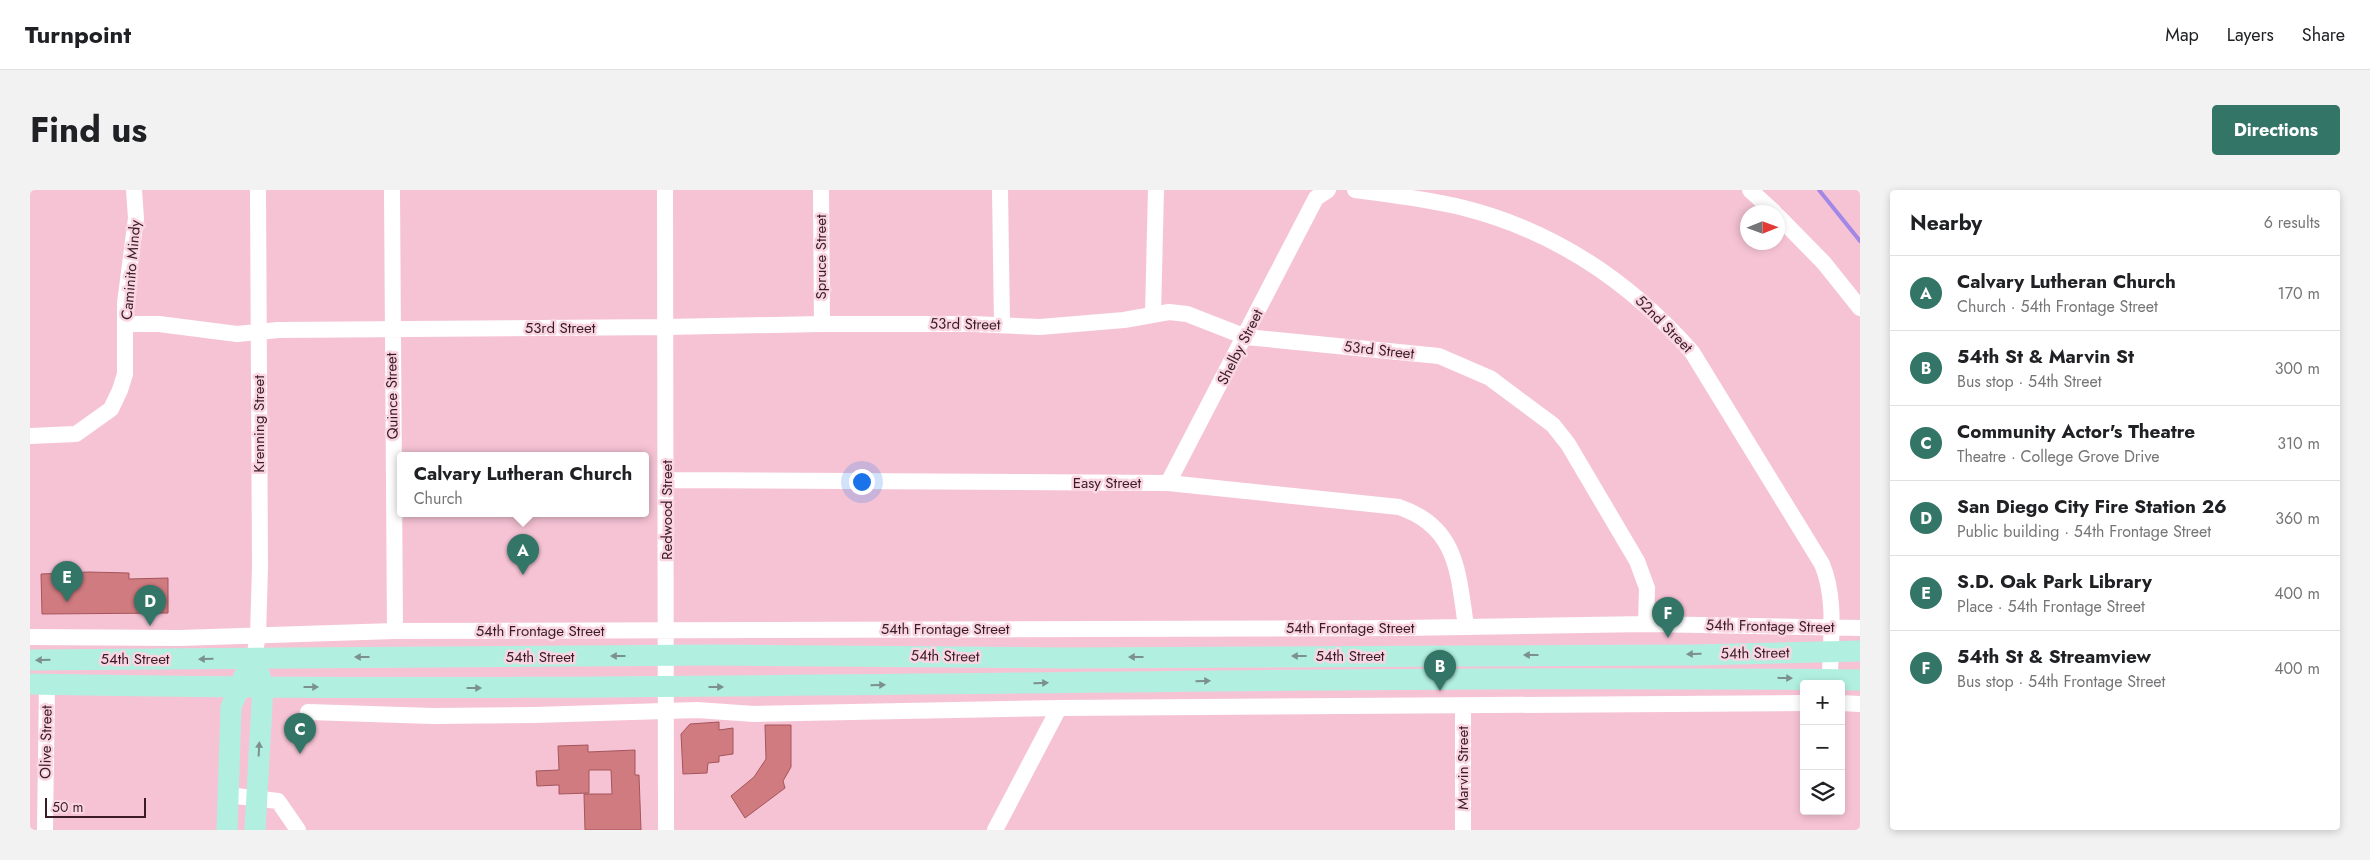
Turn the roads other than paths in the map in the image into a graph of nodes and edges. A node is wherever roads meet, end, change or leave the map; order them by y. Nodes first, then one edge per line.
1 (134, 190) edge
2 (258, 190) edge
3 (392, 190) edge
4 (665, 190) edge
5 (821, 190) edge
6 (1000, 190) edge
7 (1156, 190) edge
8 (1328, 190) edge
9 (1355, 190) edge
10 (1750, 190) edge
11 (1766, 205) edge
12 (1785, 223) edge
13 (1860, 308) edge
14 (1154, 314) junction
15 (126, 324) junction
16 (822, 324) junction
17 (1002, 324) junction
18 (666, 327) junction
19 (392, 328) junction
20 (258, 331) junction
21 (1246, 337) junction
22 (30, 436) edge
23 (667, 480) junction
24 (1168, 483) junction
25 (1646, 624) junction
26 (1466, 626) junction
27 (1831, 627) junction
28 (1860, 628) edge
29 (666, 630) junction
30 (395, 631) junction
31 (258, 635) junction
32 (30, 637) edge
33 (1830, 652) junction
34 (1860, 652) edge
35 (667, 656) junction
36 (254, 658) junction
37 (30, 660) edge
38 (1830, 679) junction
39 (1860, 680) edge
40 (38, 684) edge
41 (238, 686) junction
42 (263, 686) junction
43 (667, 687) junction
44 (1800, 703) edge
45 (1845, 703) edge
46 (1860, 704) edge
47 (1463, 706) junction
48 (1059, 708) junction
49 (667, 711) junction
50 (308, 712) dead end
51 (228, 795) junction
52 (256, 798) junction
53 (45, 830) edge
54 (227, 830) edge
55 (255, 830) edge
56 (298, 830) edge
57 (666, 830) edge
58 (995, 830) edge
59 (1463, 830) edge

1 - 15 street, Caminito Mindy
2 - 20 street, Krenning Street
3 - 19 street, Quince Street
4 - 18 street, Redwood Street
5 - 16 street, Spruce Street
6 - 17 street
7 - 14 street
8 - 21 street, Shelby Street
9 - 27 street, 52nd Street
10 - 11 street
12 - 13 street
14 - 17 street, 53rd Street
14 - 21 street, 53rd Street
15 - 20 street, 53rd Street
15 - 22 street, Caminito Mindy
16 - 17 street, 53rd Street
16 - 18 street, 53rd Street
18 - 19 street, 53rd Street
18 - 23 street, Redwood Street
19 - 20 street, 53rd Street
19 - 30 street, Quince Street
20 - 31 street, Krenning Street
21 - 24 street, Shelby Street
21 - 25 street, 53rd Street
23 - 24 street, Easy Street
23 - 29 street, Redwood Street
24 - 26 street, Easy Street
25 - 26 street, 54th Frontage Street
25 - 27 street, 54th Frontage Street
26 - 29 street, 54th Frontage Street
27 - 28 street, 54th Frontage Street
27 - 33 street, 52nd Street
29 - 30 street, 54th Frontage Street
29 - 35 street, Redwood Street
30 - 31 street, 54th Frontage Street
31 - 32 street, 54th Frontage Street
31 - 36 street, Krenning Street
33 - 34 main road, 54th Street
33 -> 35 main road, 54th Street
33 - 38 street, 52nd Street
35 -> 36 main road, 54th Street
35 - 43 street, Redwood Street
36 -> 37 main road, 54th Street
36 - 41 main road
36 - 42 main road
38 - 39 main road, 54th Street
43 -> 38 main road, 54th Street
40 - 41 main road, 54th Street
40 - 53 street, Olive Street
41 - 42 main road, 54th Street
41 - 51 main road
42 -> 43 main road, 54th Street
52 -> 42 main road
43 - 49 street, Redwood Street
44 - 47 street
45 - 46 street
47 - 48 street
47 - 59 street, Marvin Street
48 - 49 street
48 - 58 street
49 - 50 street
49 - 57 street, Redwood Street
51 - 52 street
51 - 54 main road
52 - 55 main road
52 - 56 street

